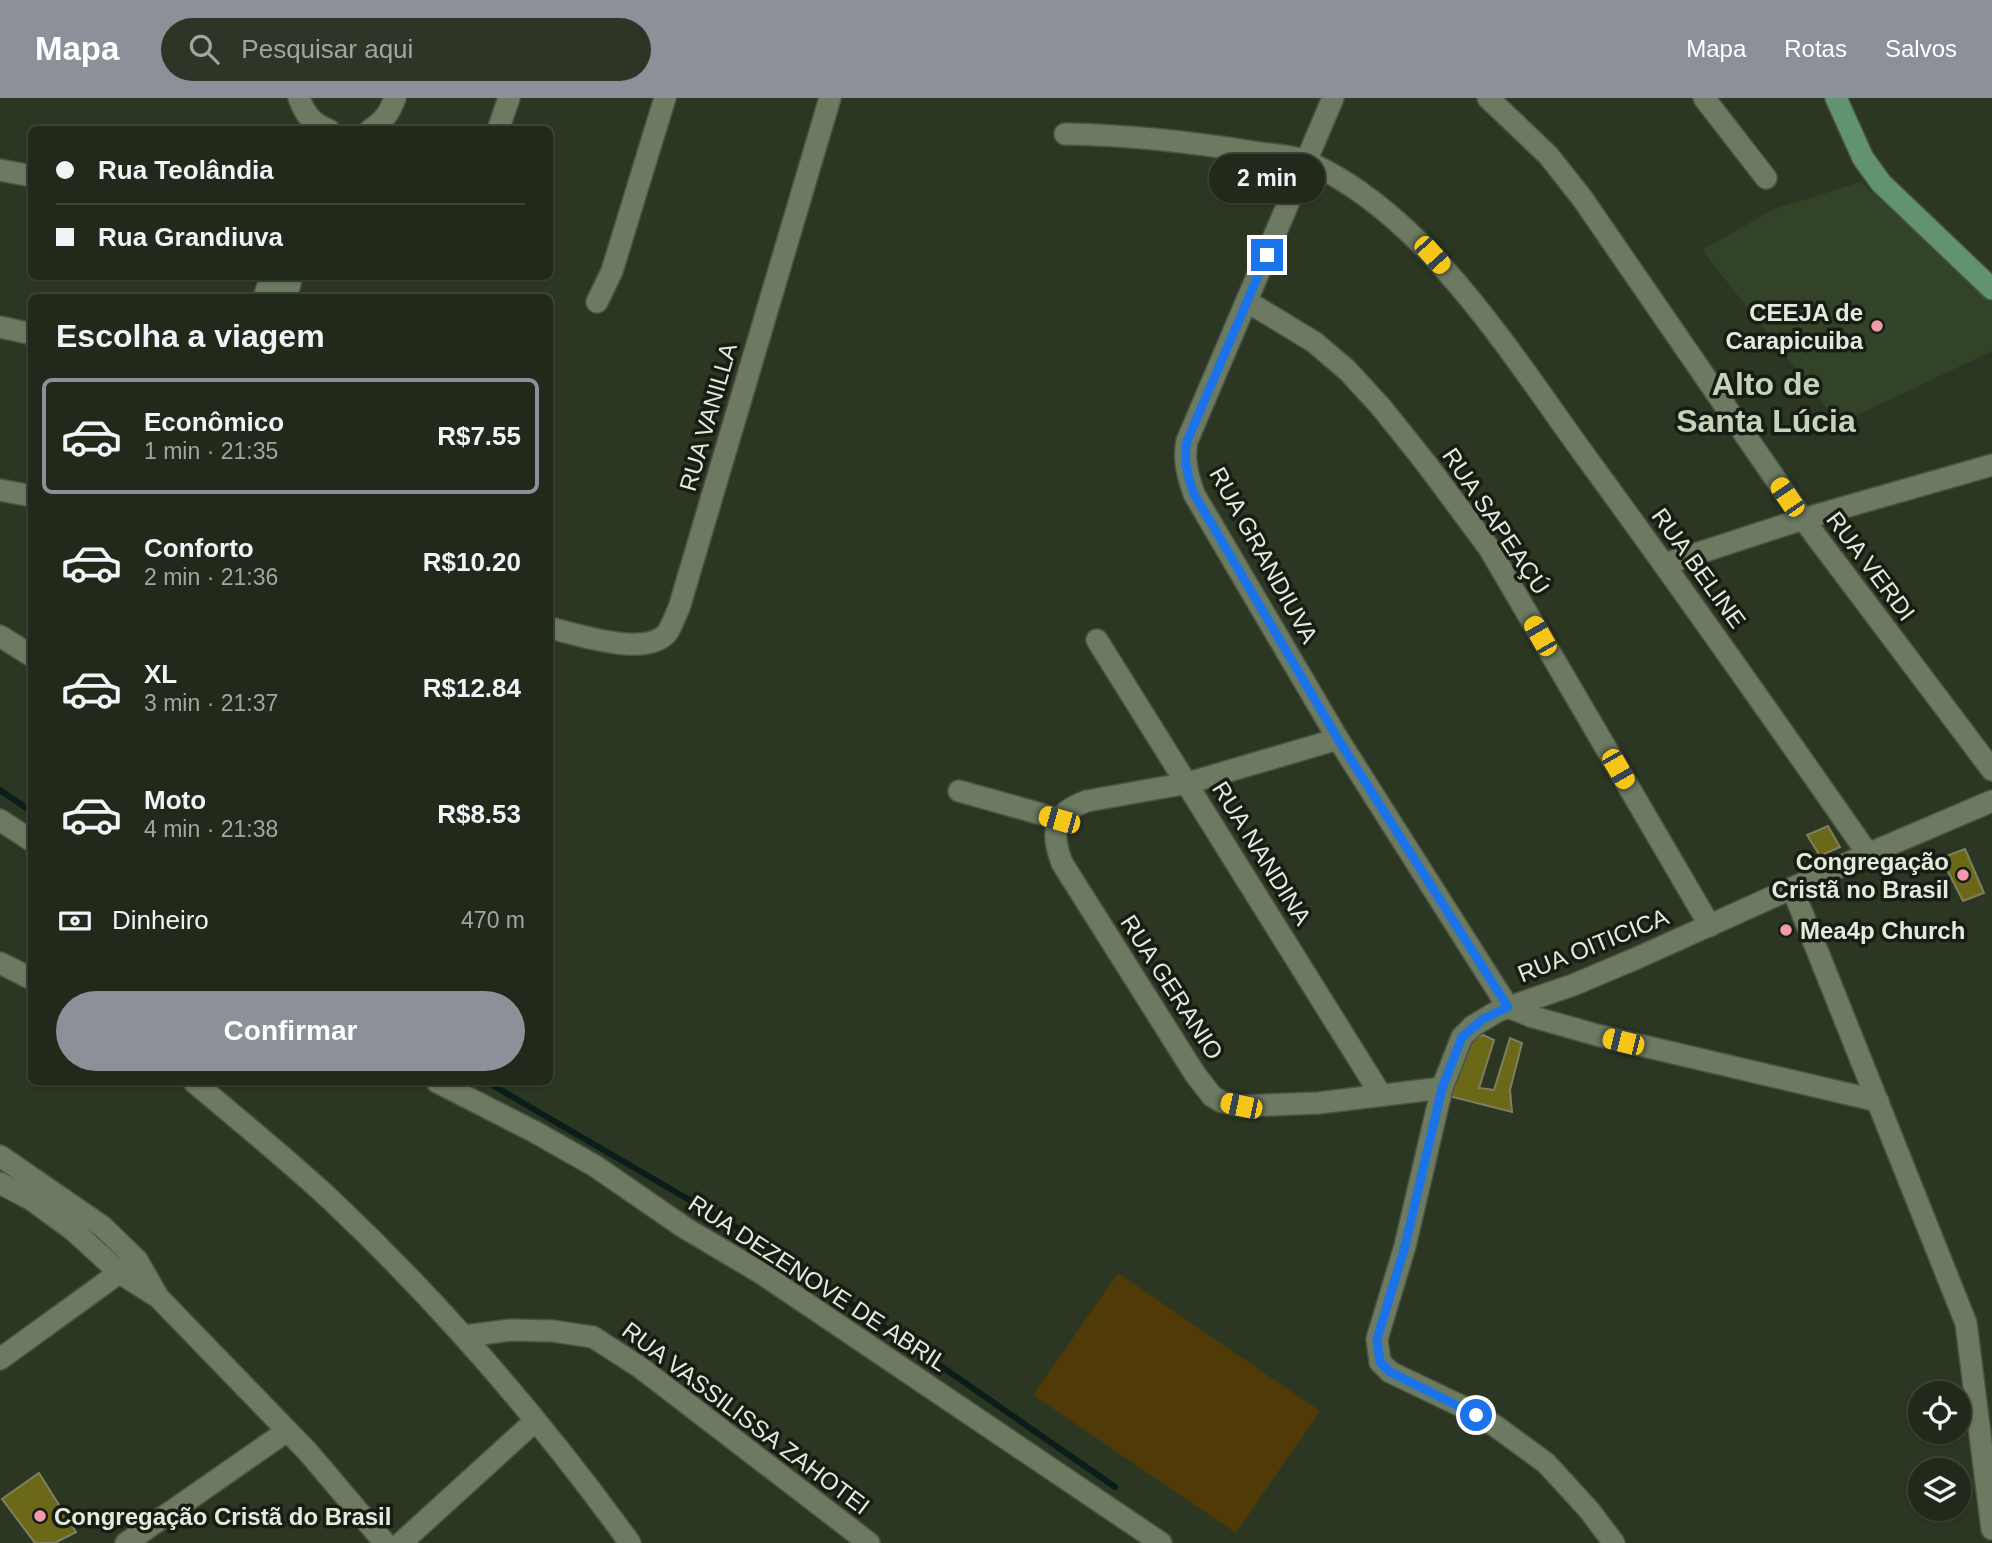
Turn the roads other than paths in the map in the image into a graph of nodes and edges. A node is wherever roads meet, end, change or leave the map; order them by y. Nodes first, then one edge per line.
1 (299, 98) edge
2 (396, 98) edge
3 (665, 98) edge
4 (830, 98) edge
5 (1333, 98) edge
6 (1488, 98) edge
7 (1704, 98) edge
8 (1836, 98) edge
9 (507, 100) edge
10 (318, 126) edge
11 (377, 126) edge
12 (499, 126) edge
13 (1065, 134) dead end
14 (1306, 161) junction
15 (0, 170) edge
16 (28, 175) edge
17 (1766, 178) dead end
18 (1991, 286) edge
19 (597, 302) dead end
20 (1248, 302) junction
21 (0, 327) edge
22 (28, 333) edge
23 (1992, 465) edge
24 (0, 490) edge
25 (28, 495) edge
26 (1803, 519) junction
27 (1665, 564) junction
28 (553, 629) edge
29 (0, 636) edge
30 (1097, 640) dead end
31 (28, 654) edge
32 (1338, 739) junction
33 (1992, 769) edge
34 (1188, 783) junction
35 (959, 791) dead end
36 (1992, 801) edge
37 (0, 820) edge
38 (1059, 820) junction
39 (28, 838) edge
40 (1868, 854) junction
41 (1793, 890) junction
42 (1710, 926) junction
43 (0, 962) edge
44 (28, 977) edge
45 (1508, 1007) junction
46 (197, 1085) edge
47 (443, 1085) edge
48 (1442, 1088) junction
49 (1381, 1095) junction
50 (1878, 1101) junction
51 (6, 1160) edge
52 (0, 1183) edge
53 (128, 1266) junction
54 (465, 1336) junction
55 (0, 1359) edge
56 (535, 1421) junction
57 (287, 1432) junction
58 (1992, 1529) edge
59 (126, 1543) edge
60 (384, 1543) edge
61 (401, 1543) edge
62 (630, 1543) edge
63 (869, 1543) edge
64 (1161, 1543) edge
65 (1614, 1543) edge

1 - 10 street
2 - 11 street
3 - 19 street
4 - 28 street, RUA VANILLA
5 - 14 street, RUA GRANDIUVA
6 - 26 street, RUA VERDI
7 - 17 street
8 - 18 main road
9 - 12 street
13 - 14 street
14 - 20 street, RUA GRANDIUVA
14 - 27 street, RUA BELINE
15 - 16 street
20 - 32 street, RUA GRANDIUVA
20 - 42 street, RUA SAPEAÇÚ
21 - 22 street
23 - 26 street
24 - 25 street
26 - 27 street
26 - 33 street, RUA VERDI
27 - 40 street, RUA BELINE
29 - 31 street
30 - 34 street, RUA NANDINA
32 - 34 street
32 - 45 street, RUA GRANDIUVA
34 - 38 street
34 - 49 street, RUA NANDINA
35 - 38 street
36 - 40 street, RUA OITICICA
37 - 39 street
38 - 49 street, RUA GERANIO
40 - 41 street, RUA OITICICA
41 - 42 street, RUA OITICICA
41 - 50 street
42 - 45 street, RUA OITICICA
43 - 44 street
45 - 48 street, RUA OITICICA
45 - 50 street
46 - 54 street
47 - 64 street, RUA DEZENOVE DE ABRIL
48 - 49 street, RUA GERANIO
48 - 65 street, RUA OITICICA
50 - 58 street
51 - 52 street
51 - 53 street
52 - 53 street
53 - 55 street
53 - 57 street
54 - 56 street
54 - 63 street, RUA VASSILISSA ZAHOTEI
56 - 61 street
56 - 62 street
57 - 59 street
57 - 60 street

